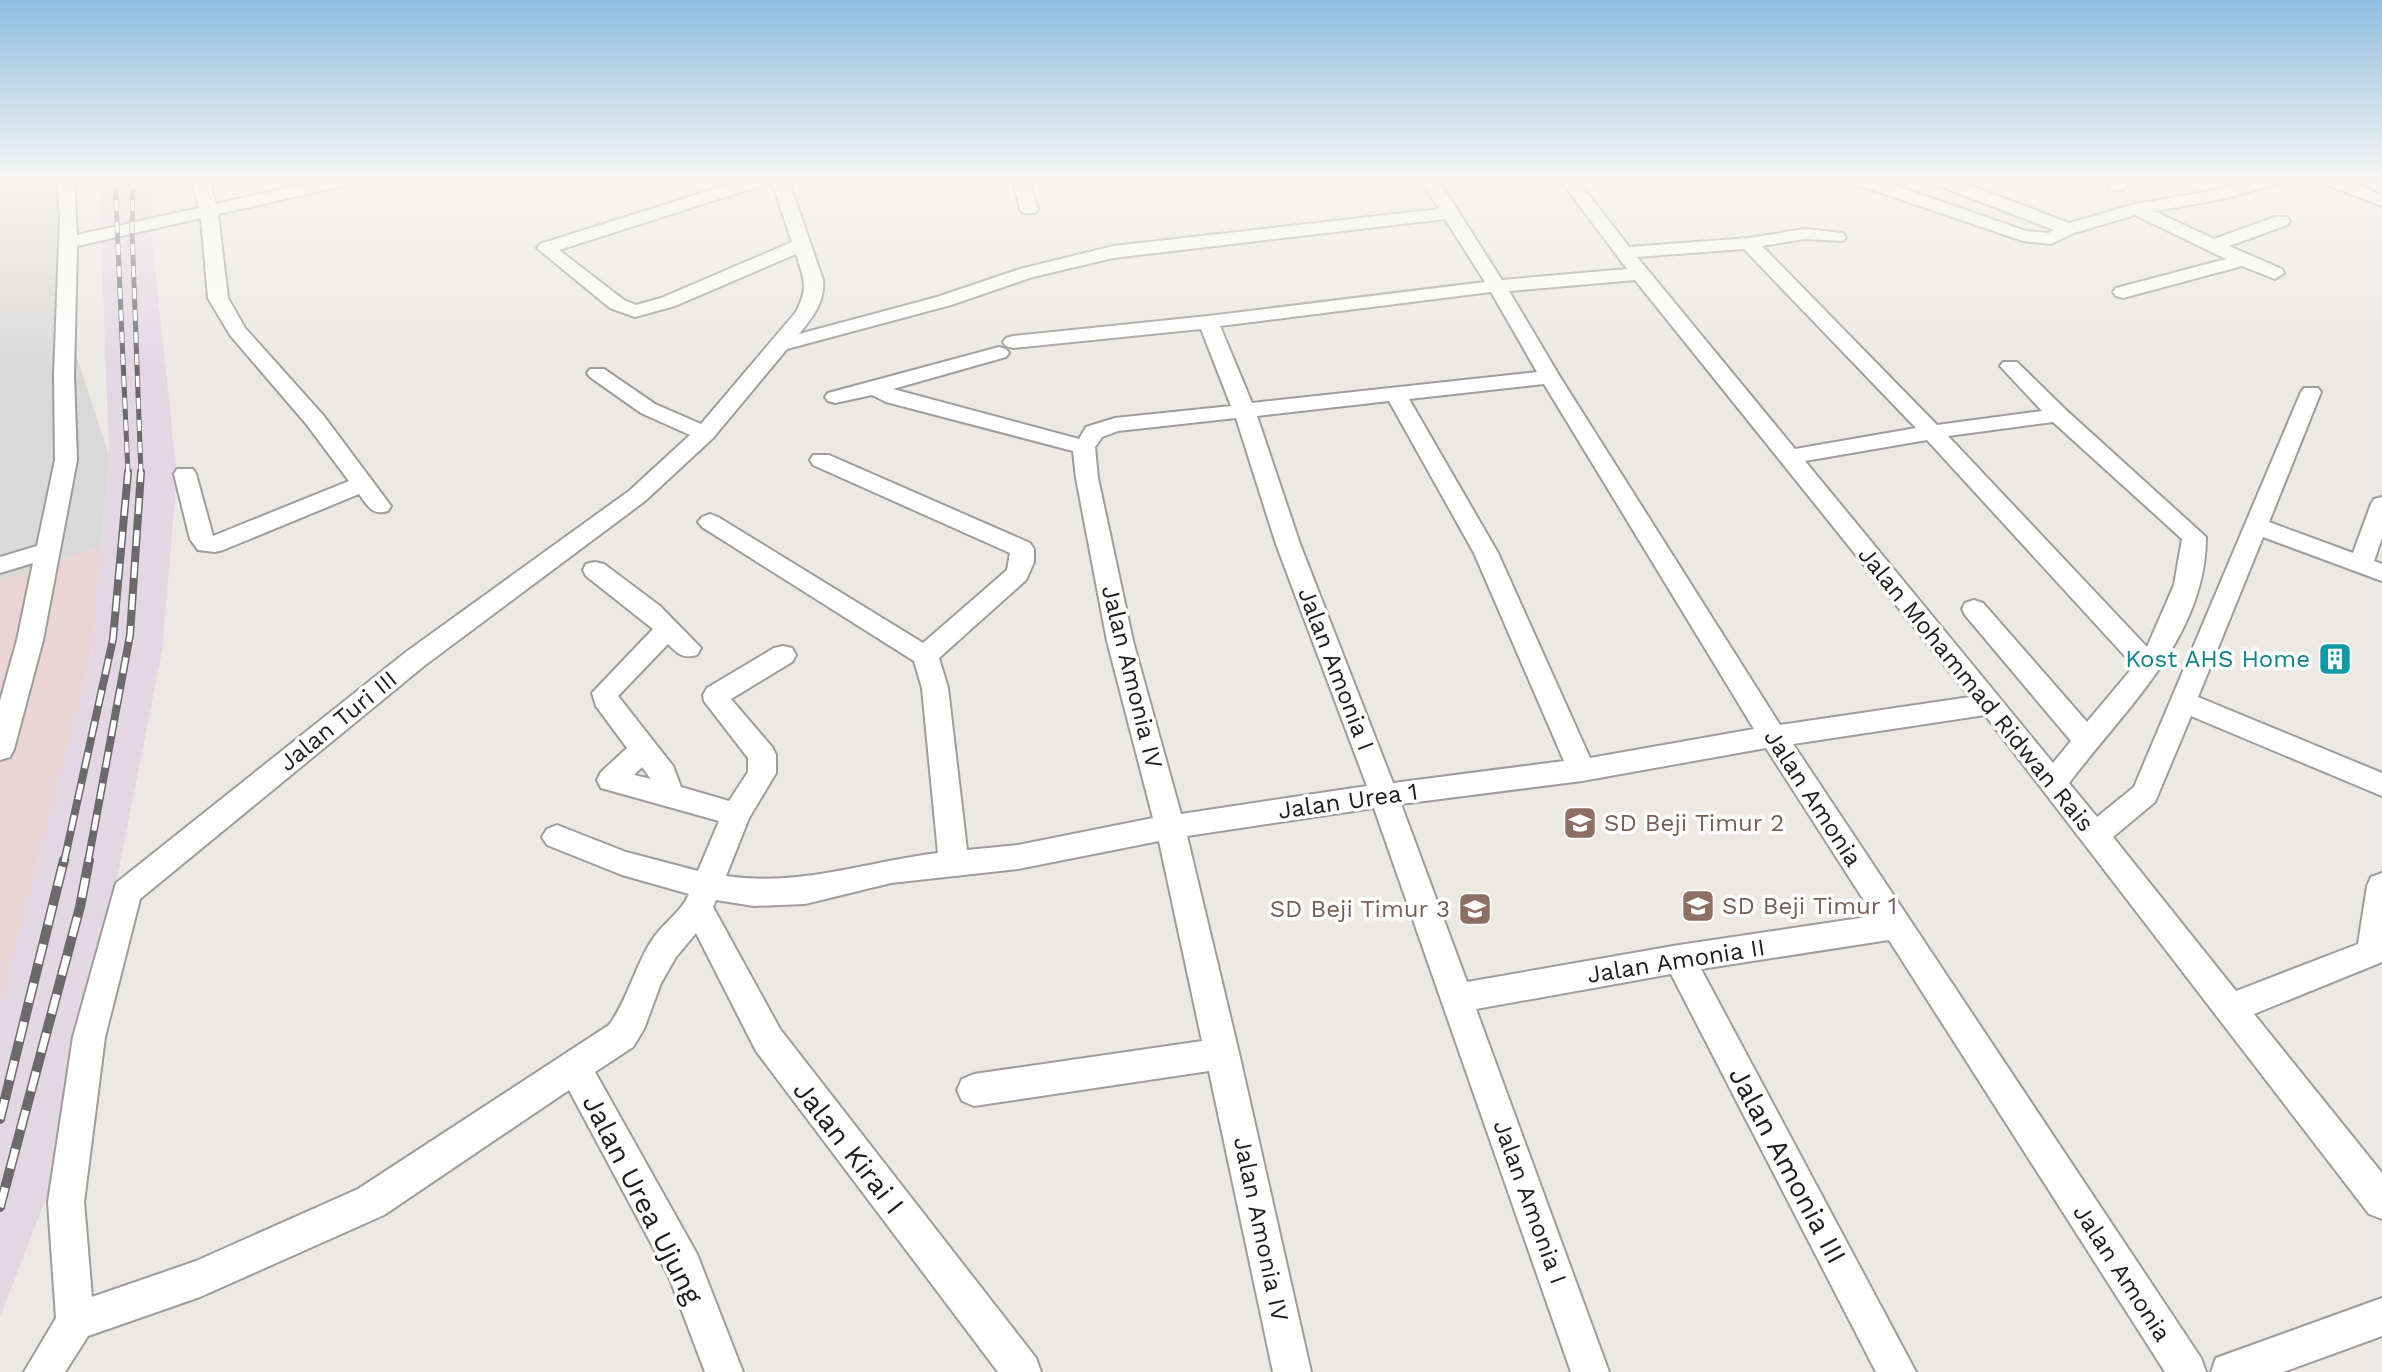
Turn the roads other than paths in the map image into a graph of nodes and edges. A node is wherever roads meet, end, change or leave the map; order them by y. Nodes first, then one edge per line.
1 (73, 242) edge
2 (212, 242) edge
3 (564, 242) edge
4 (799, 242) edge
5 (1199, 242) edge
6 (1467, 242) edge
7 (1616, 242) edge
8 (1755, 242) edge
9 (2204, 242) edge
10 (2223, 242) edge
11 (68, 243) joint
12 (1749, 243) junction
13 (800, 245) junction
14 (2212, 246) junction
15 (1624, 253) junction
16 (2244, 260) junction
17 (2275, 273) dead end
18 (1640, 274) junction
19 (1497, 286) junction
20 (2123, 292) dead end
21 (1208, 322) junction
22 (780, 345) junction
23 (2010, 366) dead end
24 (938, 371) junction
25 (597, 373) dead end
26 (1550, 377) junction
27 (875, 388) junction
28 (2311, 392) dead end
29 (1397, 396) junction
30 (835, 397) dead end
31 (923, 406) junction
32 (1245, 413) junction
33 (2058, 415) junction
34 (1932, 432) junction
35 (705, 433) junction
36 (1084, 447) junction
37 (1789, 457) junction
38 (821, 460) dead end
39 (185, 474) dead end
40 (363, 484) junction
41 (2382, 504) edge
42 (380, 506) dead end
43 (710, 522) dead end
44 (2256, 526) junction
45 (50, 550) junction
46 (0, 565) edge
47 (2371, 569) edge
48 (595, 570) dead end
49 (1974, 609) dead end
50 (668, 629) junction
51 (688, 648) dead end
52 (783, 655) dead end
53 (925, 656) junction
54 (2149, 665) junction
55 (2184, 702) junction
56 (1991, 704) junction
57 (1773, 736) junction
58 (2087, 741) junction
59 (645, 748) junction
60 (0, 749) edge
61 (1582, 770) junction
62 (2053, 783) junction
63 (2382, 785) edge
64 (1384, 794) junction
65 (670, 795) junction
66 (736, 814) junction
67 (1170, 827) junction
68 (2094, 836) junction
69 (557, 837) dead end
70 (954, 864) junction
71 (2381, 896) edge
72 (702, 897) junction
73 (1896, 926) junction
74 (1679, 959) junction
75 (1457, 998) junction
76 (2229, 1009) junction
77 (1223, 1053) junction
78 (574, 1067) junction
79 (974, 1090) dead end
80 (2382, 1201) edge
81 (2382, 1317) edge
82 (75, 1322) junction
83 (43, 1372) edge
84 (724, 1372) edge
85 (1022, 1372) edge
86 (1292, 1372) edge
87 (1590, 1372) edge
88 (1897, 1372) edge
89 (2187, 1372) edge
90 (2230, 1372) edge

1 - 11 street
2 - 40 street
3 - 13 street
4 - 13 street, Jalan Turi III
5 - 22 street
6 - 19 street
7 - 15 street, Jalan Mohammad Ridwan Rais
8 - 12 street
9 - 14 street
10 - 14 street
11 - 45 street
12 - 15 street
12 - 34 street
13 - 22 street, Jalan Turi III
14 - 16 street
15 - 18 street, Jalan Mohammad Ridwan Rais
16 - 17 street
16 - 20 street
18 - 19 street
18 - 37 street, Jalan Mohammad Ridwan Rais
19 - 21 street
19 - 26 street, Jalan Amonia
21 - 24 street
21 - 32 street, Jalan Amonia I
22 - 35 street, Jalan Turi III
23 - 33 street
24 - 27 street
24 - 31 street
25 - 35 street
26 - 29 street
26 - 57 street, Jalan Amonia
27 - 30 street
27 - 31 street
28 - 44 street
29 - 32 street
29 - 61 street
31 - 36 street
32 - 36 street
32 - 64 street, Jalan Amonia I
33 - 34 street
33 - 54 street
34 - 37 street
34 - 54 street
35 - 82 street, Jalan Turi III
36 - 67 street, Jalan Amonia IV
37 - 56 street, Jalan Mohammad Ridwan Rais
38 - 53 street
39 - 40 street
40 - 42 street
41 - 47 street
43 - 53 street
44 - 47 street
44 - 55 street
45 - 46 street
45 - 60 street
48 - 50 street
49 - 58 street
50 - 51 street
50 - 59 street
52 - 66 street
53 - 70 street
54 - 58 street
55 - 63 street
55 - 68 street
56 - 57 street, Jalan Urea 1
56 - 62 street, Jalan Mohammad Ridwan Rais
57 - 61 street, Jalan Urea 1
57 - 73 street, Jalan Amonia
58 - 62 street
59 - 65 street
59 - 65 street
61 - 64 street, Jalan Urea 1
62 - 68 street, Jalan Mohammad Ridwan Rais
64 - 67 street, Jalan Urea 1
64 - 75 street, Jalan Amonia I
65 - 66 street
66 - 72 street
67 - 70 street, Jalan Urea 1
67 - 77 street, Jalan Amonia IV
68 - 76 street, Jalan Mohammad Ridwan Rais
69 - 72 street, Jalan Urea 1
70 - 72 street, Jalan Urea 1
71 - 76 street
72 - 78 street
72 - 85 street, Jalan Kirai I
73 - 74 street, Jalan Amonia II
73 - 89 street, Jalan Amonia
74 - 75 street, Jalan Amonia II
74 - 88 street, Jalan Amonia III
75 - 87 street, Jalan Amonia I
76 - 80 street, Jalan Mohammad Ridwan Rais
77 - 79 street
77 - 86 street, Jalan Amonia IV
78 - 82 street
78 - 84 street, Jalan Urea Ujung
81 - 90 street
82 - 83 street

